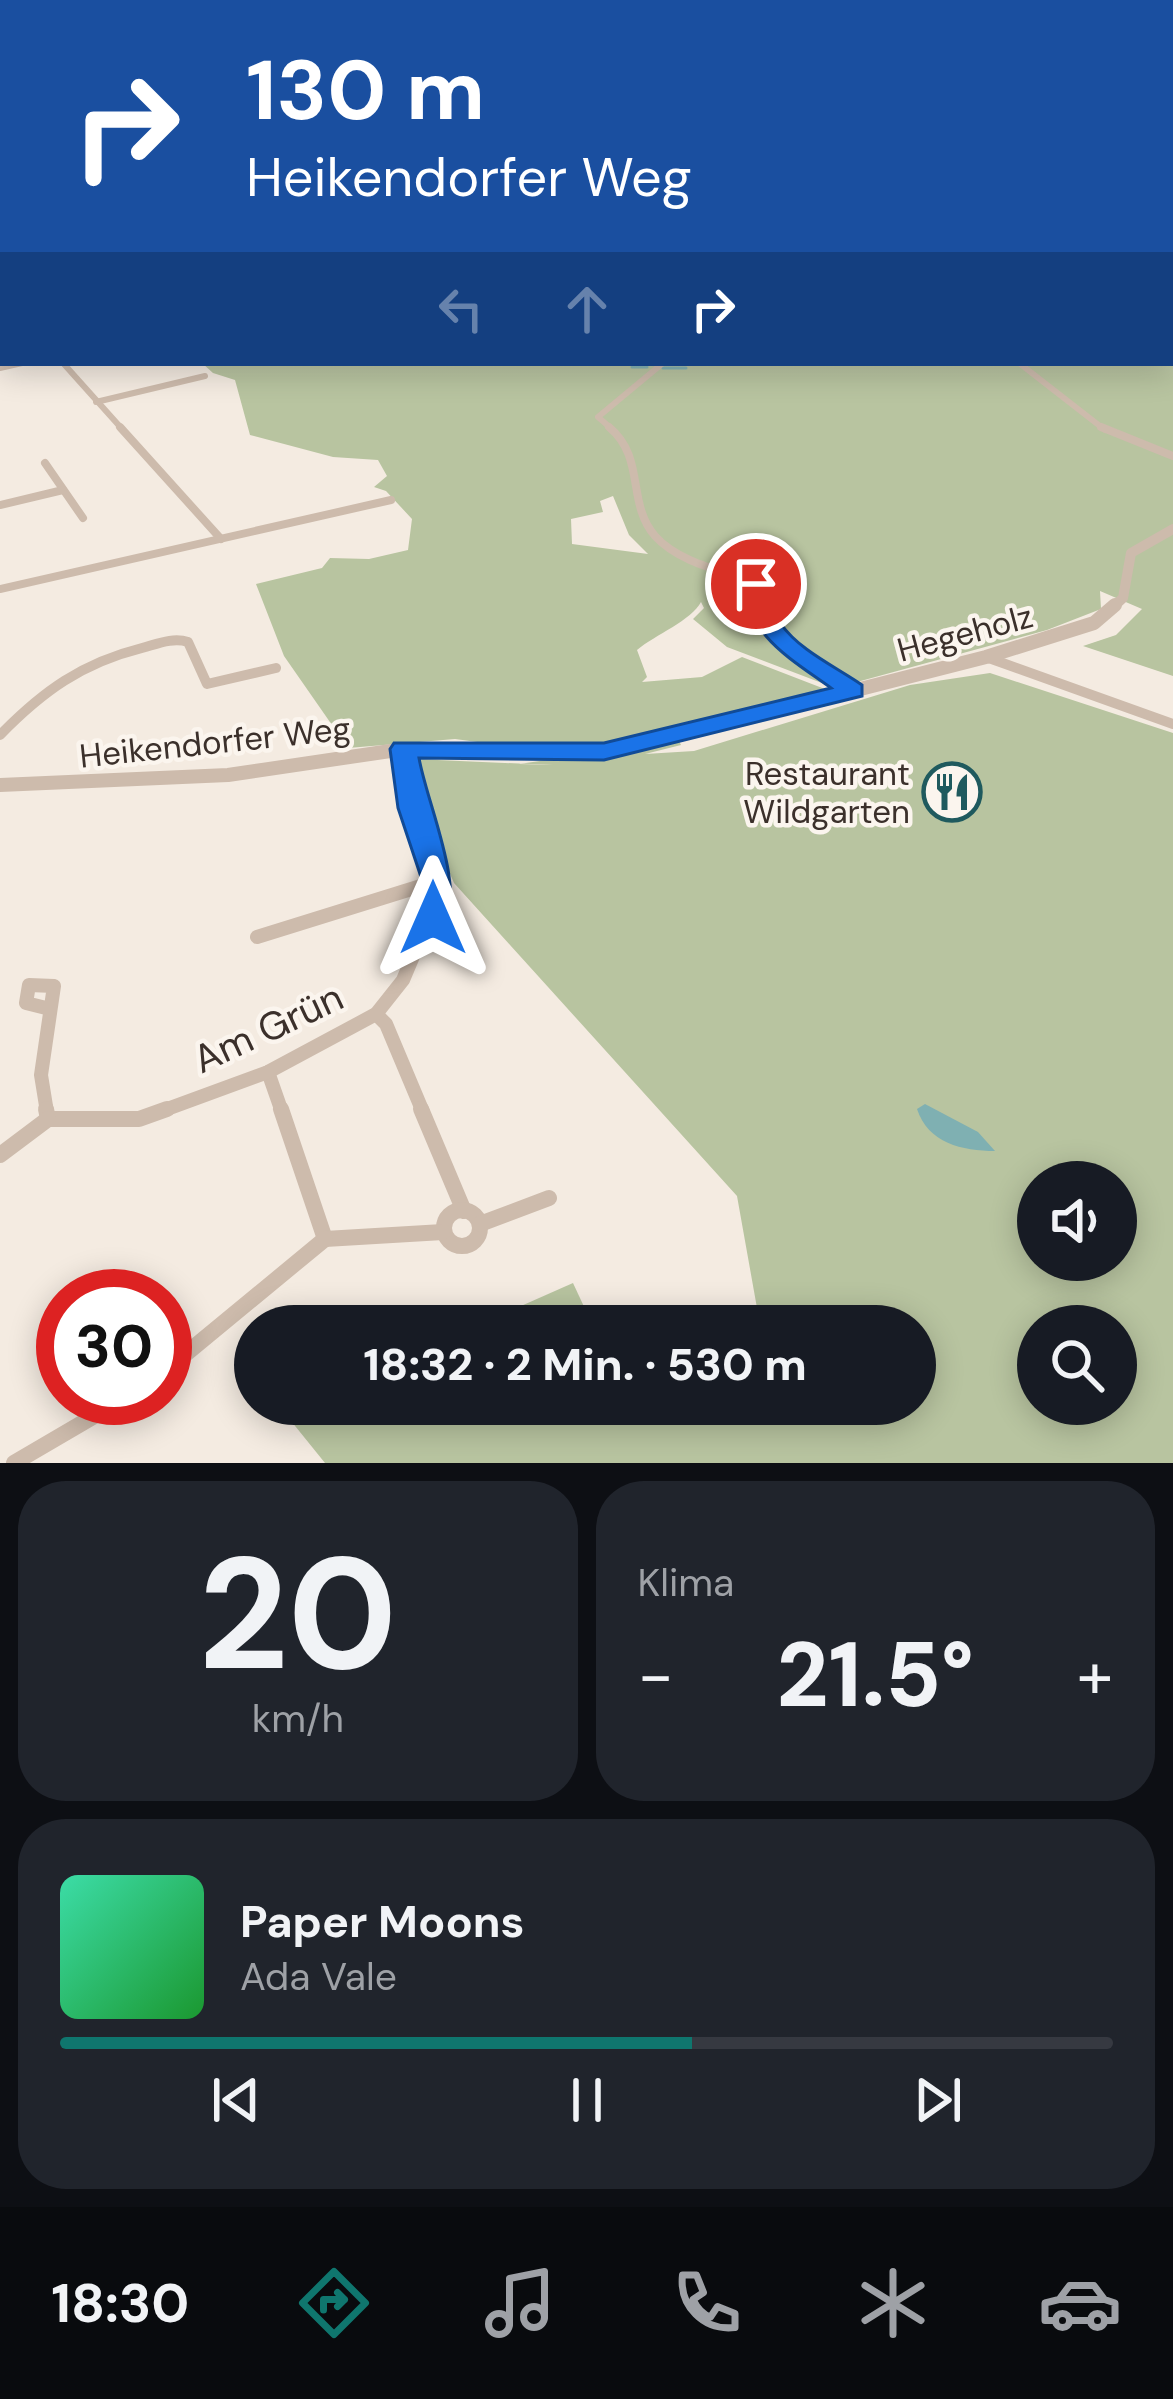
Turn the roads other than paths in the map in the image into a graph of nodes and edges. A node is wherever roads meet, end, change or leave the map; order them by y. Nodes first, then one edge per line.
1 (66, 366) edge
2 (659, 366) edge
3 (1023, 366) edge
4 (206, 376) dead end
5 (96, 402) junction
6 (1173, 456) edge
7 (45, 463) dead end
8 (63, 490) junction
9 (391, 500) dead end
10 (0, 505) edge
11 (83, 518) dead end
12 (1173, 530) edge
13 (221, 538) junction
14 (0, 590) edge
15 (986, 657) junction
16 (276, 668) dead end
17 (853, 691) junction
18 (1173, 724) edge
19 (0, 735) edge
20 (404, 749) junction
21 (507, 752) joint
22 (0, 785) edge
23 (437, 880) junction
24 (257, 937) dead end
25 (50, 1009) dead end
26 (376, 1014) junction
27 (268, 1072) junction
28 (48, 1119) junction
29 (0, 1155) edge
30 (549, 1198) dead end
31 (464, 1211) junction
32 (480, 1224) junction
33 (443, 1232) junction
34 (325, 1239) junction
35 (192, 1350) edge
36 (84, 1425) edge
37 (36, 1457) edge
38 (14, 1463) edge

1 - 5 street
2 - 17 street
3 - 6 street
4 - 5 street
5 - 13 street
7 - 8 street
8 - 10 street
8 - 11 street
9 - 13 street
12 - 15 street, Hegeholz
13 - 14 street
15 - 17 street, Hegeholz
15 - 18 street
16 - 19 street
17 - 21 street, Hegeholz
20 - 21 street, Heikendorfer Weg
20 - 22 street, Heikendorfer Weg
20 - 23 street
23 - 24 street
23 - 26 street, Am Grün
25 - 28 street
26 - 27 street, Am Grün
26 - 31 street
27 - 28 street, Am Grün
27 - 34 street
28 - 29 street
30 - 32 street
31 - 32 street
31 - 33 street
32 - 33 street
33 - 34 street
34 - 35 street
36 - 37 street
37 - 38 street

